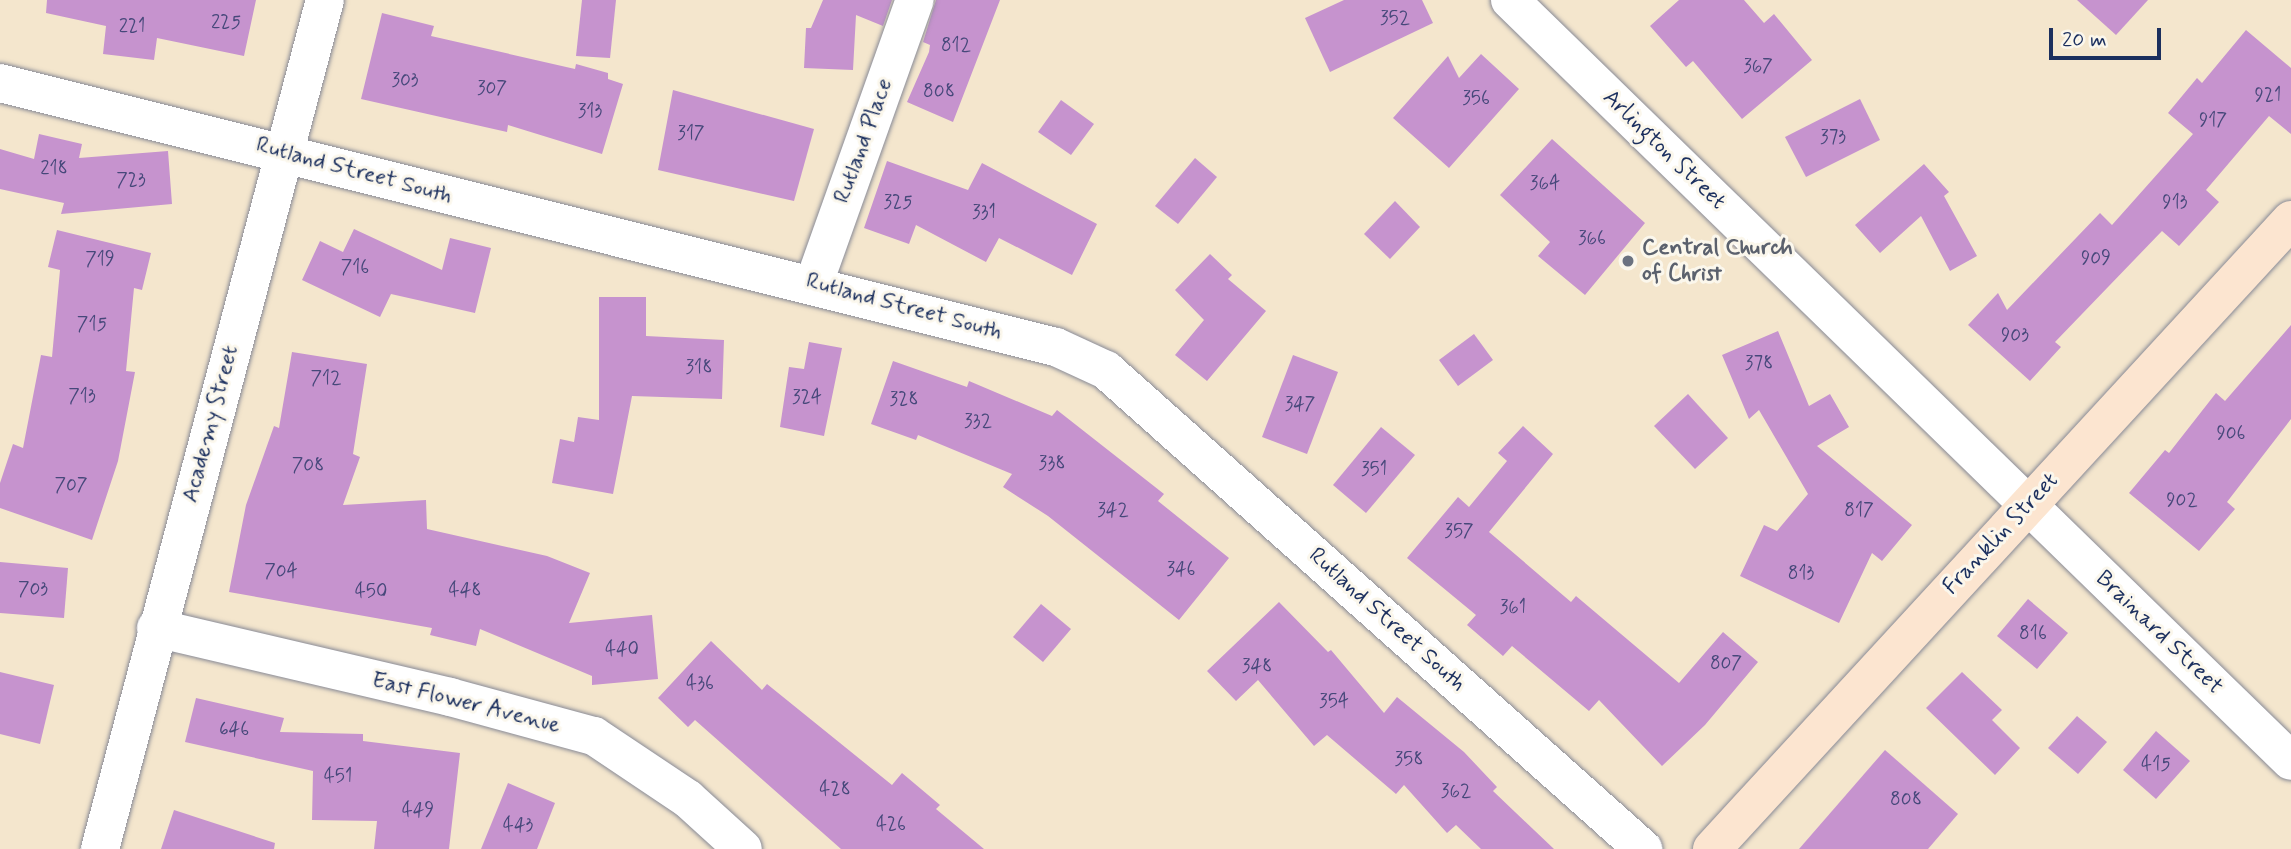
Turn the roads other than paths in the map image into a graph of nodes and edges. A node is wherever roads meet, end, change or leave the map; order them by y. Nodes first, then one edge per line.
1 (325, 0) edge
2 (915, 0) edge
3 (1510, 0) edge
4 (0, 83) edge
5 (286, 152) junction
6 (2291, 220) edge
7 (814, 283) junction
8 (2027, 505) junction
9 (156, 628) junction
10 (2291, 761) edge
11 (100, 849) edge
12 (743, 849) edge
13 (1643, 849) edge
14 (1712, 849) edge

1 - 5 street, Academy Street
2 - 7 street, Rutland Place
3 - 8 street, Arlington Street
4 - 5 street, Rutland Street South
5 - 7 street, Rutland Street South
5 - 9 street, Academy Street
6 - 8 street, Franklin Street
7 - 13 street, Rutland Street South
8 - 10 street, Brainard Street
8 - 14 street, Franklin Street
9 - 11 street, Academy Street
9 - 12 street, East Flower Avenue

